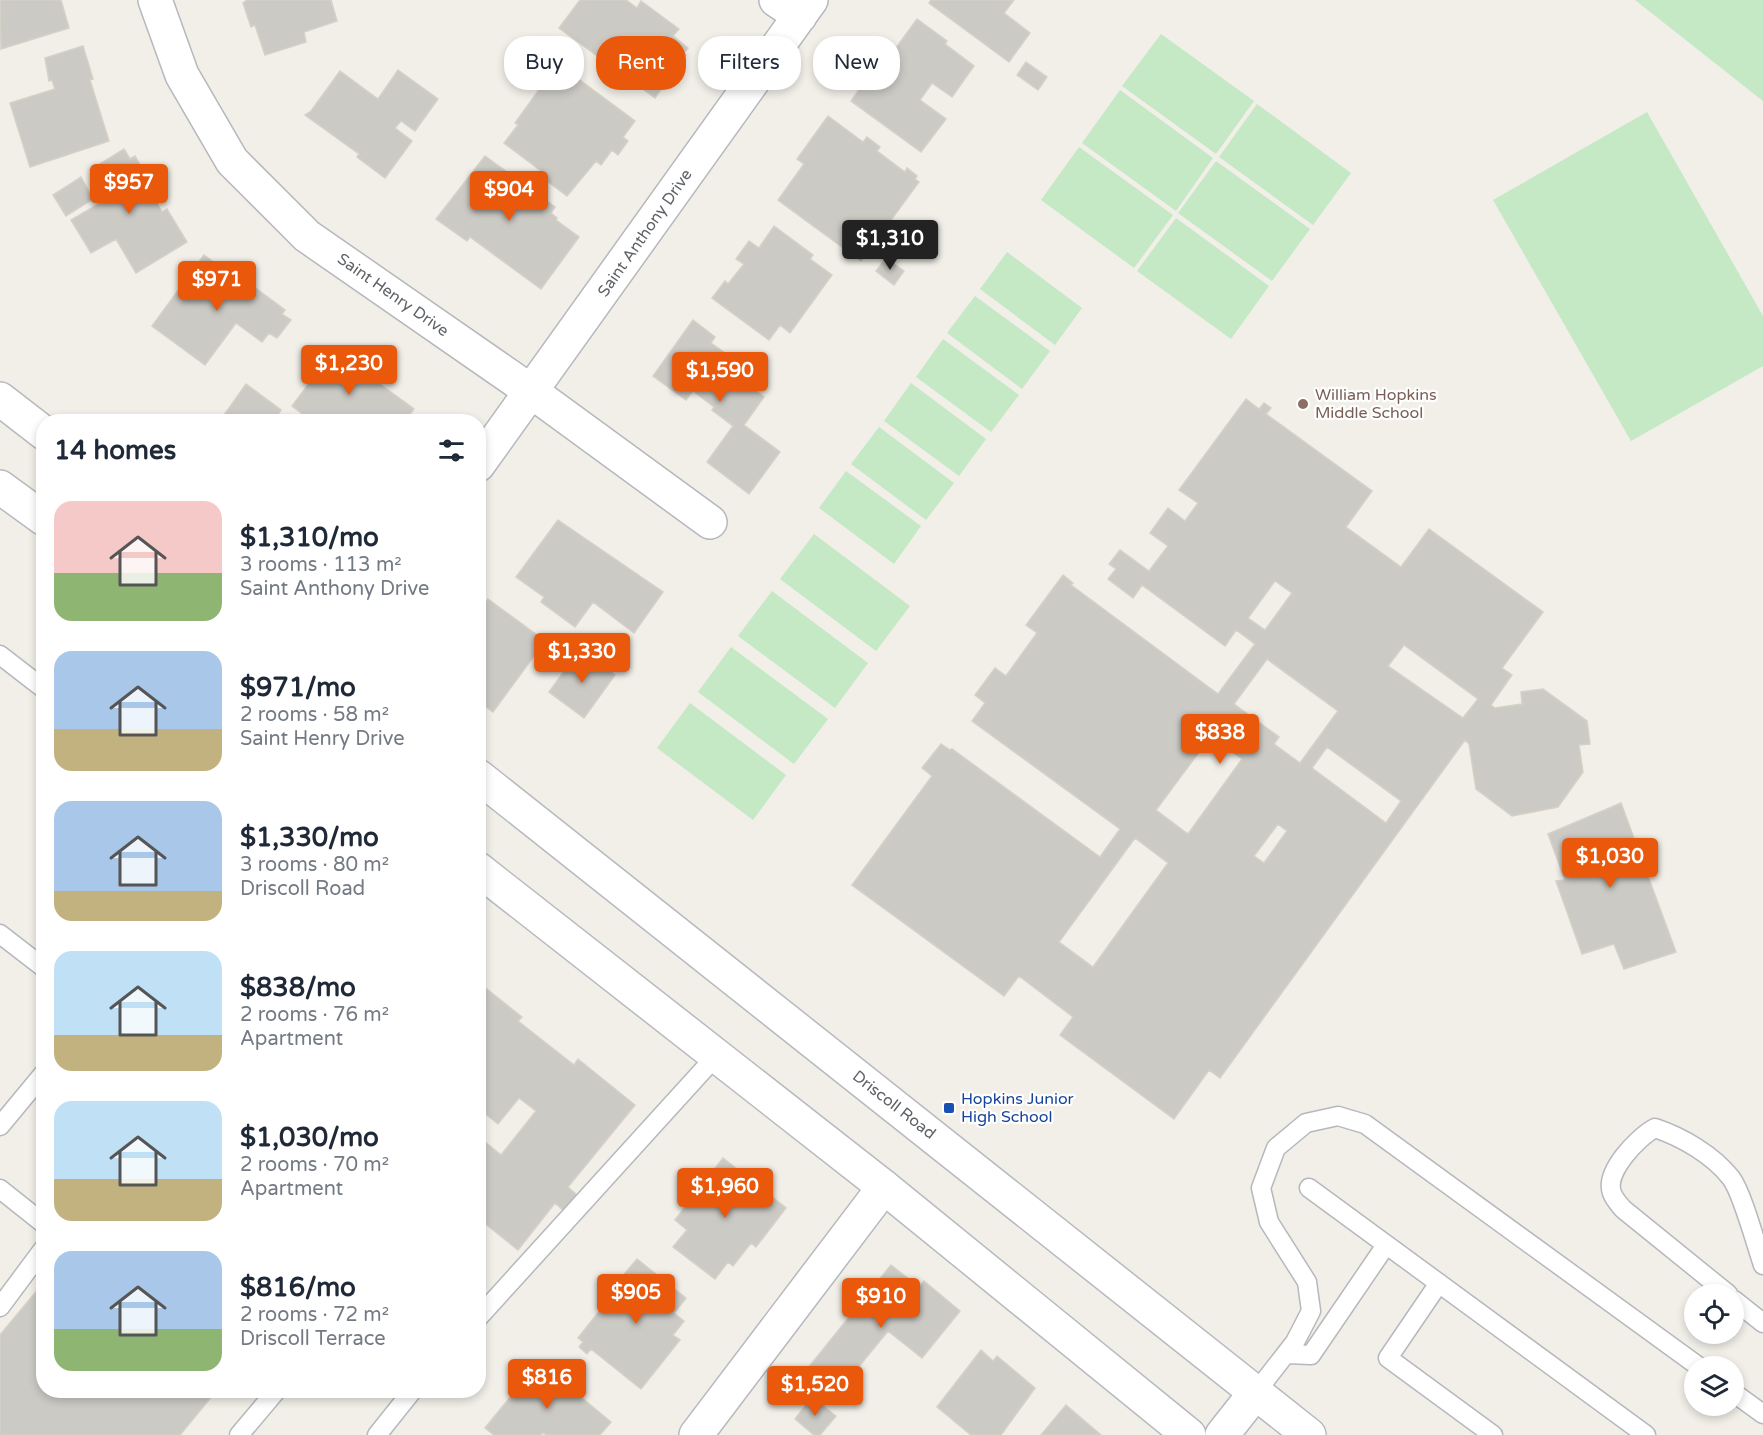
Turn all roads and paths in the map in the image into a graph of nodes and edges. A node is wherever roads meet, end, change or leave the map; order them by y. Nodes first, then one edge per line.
1 (155, 0) edge
2 (796, 5) edge
3 (532, 392) junction
4 (0, 399) edge
5 (36, 427) edge
6 (486, 454) edge
7 (0, 487) edge
8 (36, 513) edge
9 (710, 522) dead end
10 (0, 655) edge
11 (36, 683) edge
12 (486, 782) edge
13 (486, 875) edge
14 (0, 934) edge
15 (36, 962) edge
16 (716, 1056) junction
17 (36, 1083) edge
18 (0, 1126) edge
19 (884, 1187) junction
20 (1309, 1188) dead end
21 (0, 1189) edge
22 (36, 1218) edge
23 (1386, 1245) junction
24 (36, 1259) edge
25 (1763, 1265) edge
26 (1439, 1283) junction
27 (1716, 1284) edge
28 (0, 1307) edge
29 (1744, 1307) edge
30 (486, 1309) edge
31 (1763, 1323) edge
32 (1286, 1354) junction
33 (1684, 1356) edge
34 (1256, 1392) junction
35 (271, 1398) edge
36 (407, 1398) edge
37 (1744, 1400) edge
38 (1763, 1414) edge
39 (239, 1435) edge
40 (377, 1435) edge
41 (696, 1435) edge
42 (1189, 1435) edge
43 (1222, 1435) edge
44 (1309, 1435) edge
45 (1493, 1435) edge
46 (1646, 1435) edge

1 - 3 street, Saint Henry Drive
2 - 3 street, Saint Anthony Drive
3 - 6 street, Saint Anthony Drive
3 - 9 street, Saint Henry Drive
4 - 5 street
7 - 8 street
10 - 11 lane
12 - 34 street, Driscoll Road
13 - 16 street
14 - 15 lane
16 - 19 street
16 - 30 lane
17 - 18 lane
19 - 41 street
19 - 42 street
20 - 23 lane
21 - 22 lane
23 - 26 lane
23 - 32 lane
24 - 28 lane
25 - 27 lane
26 - 45 lane
26 - 46 lane
29 - 31 lane
32 - 33 lane
32 - 34 lane
34 - 43 street
34 - 44 street, Driscoll Road
35 - 39 lane
36 - 40 lane
37 - 38 lane

